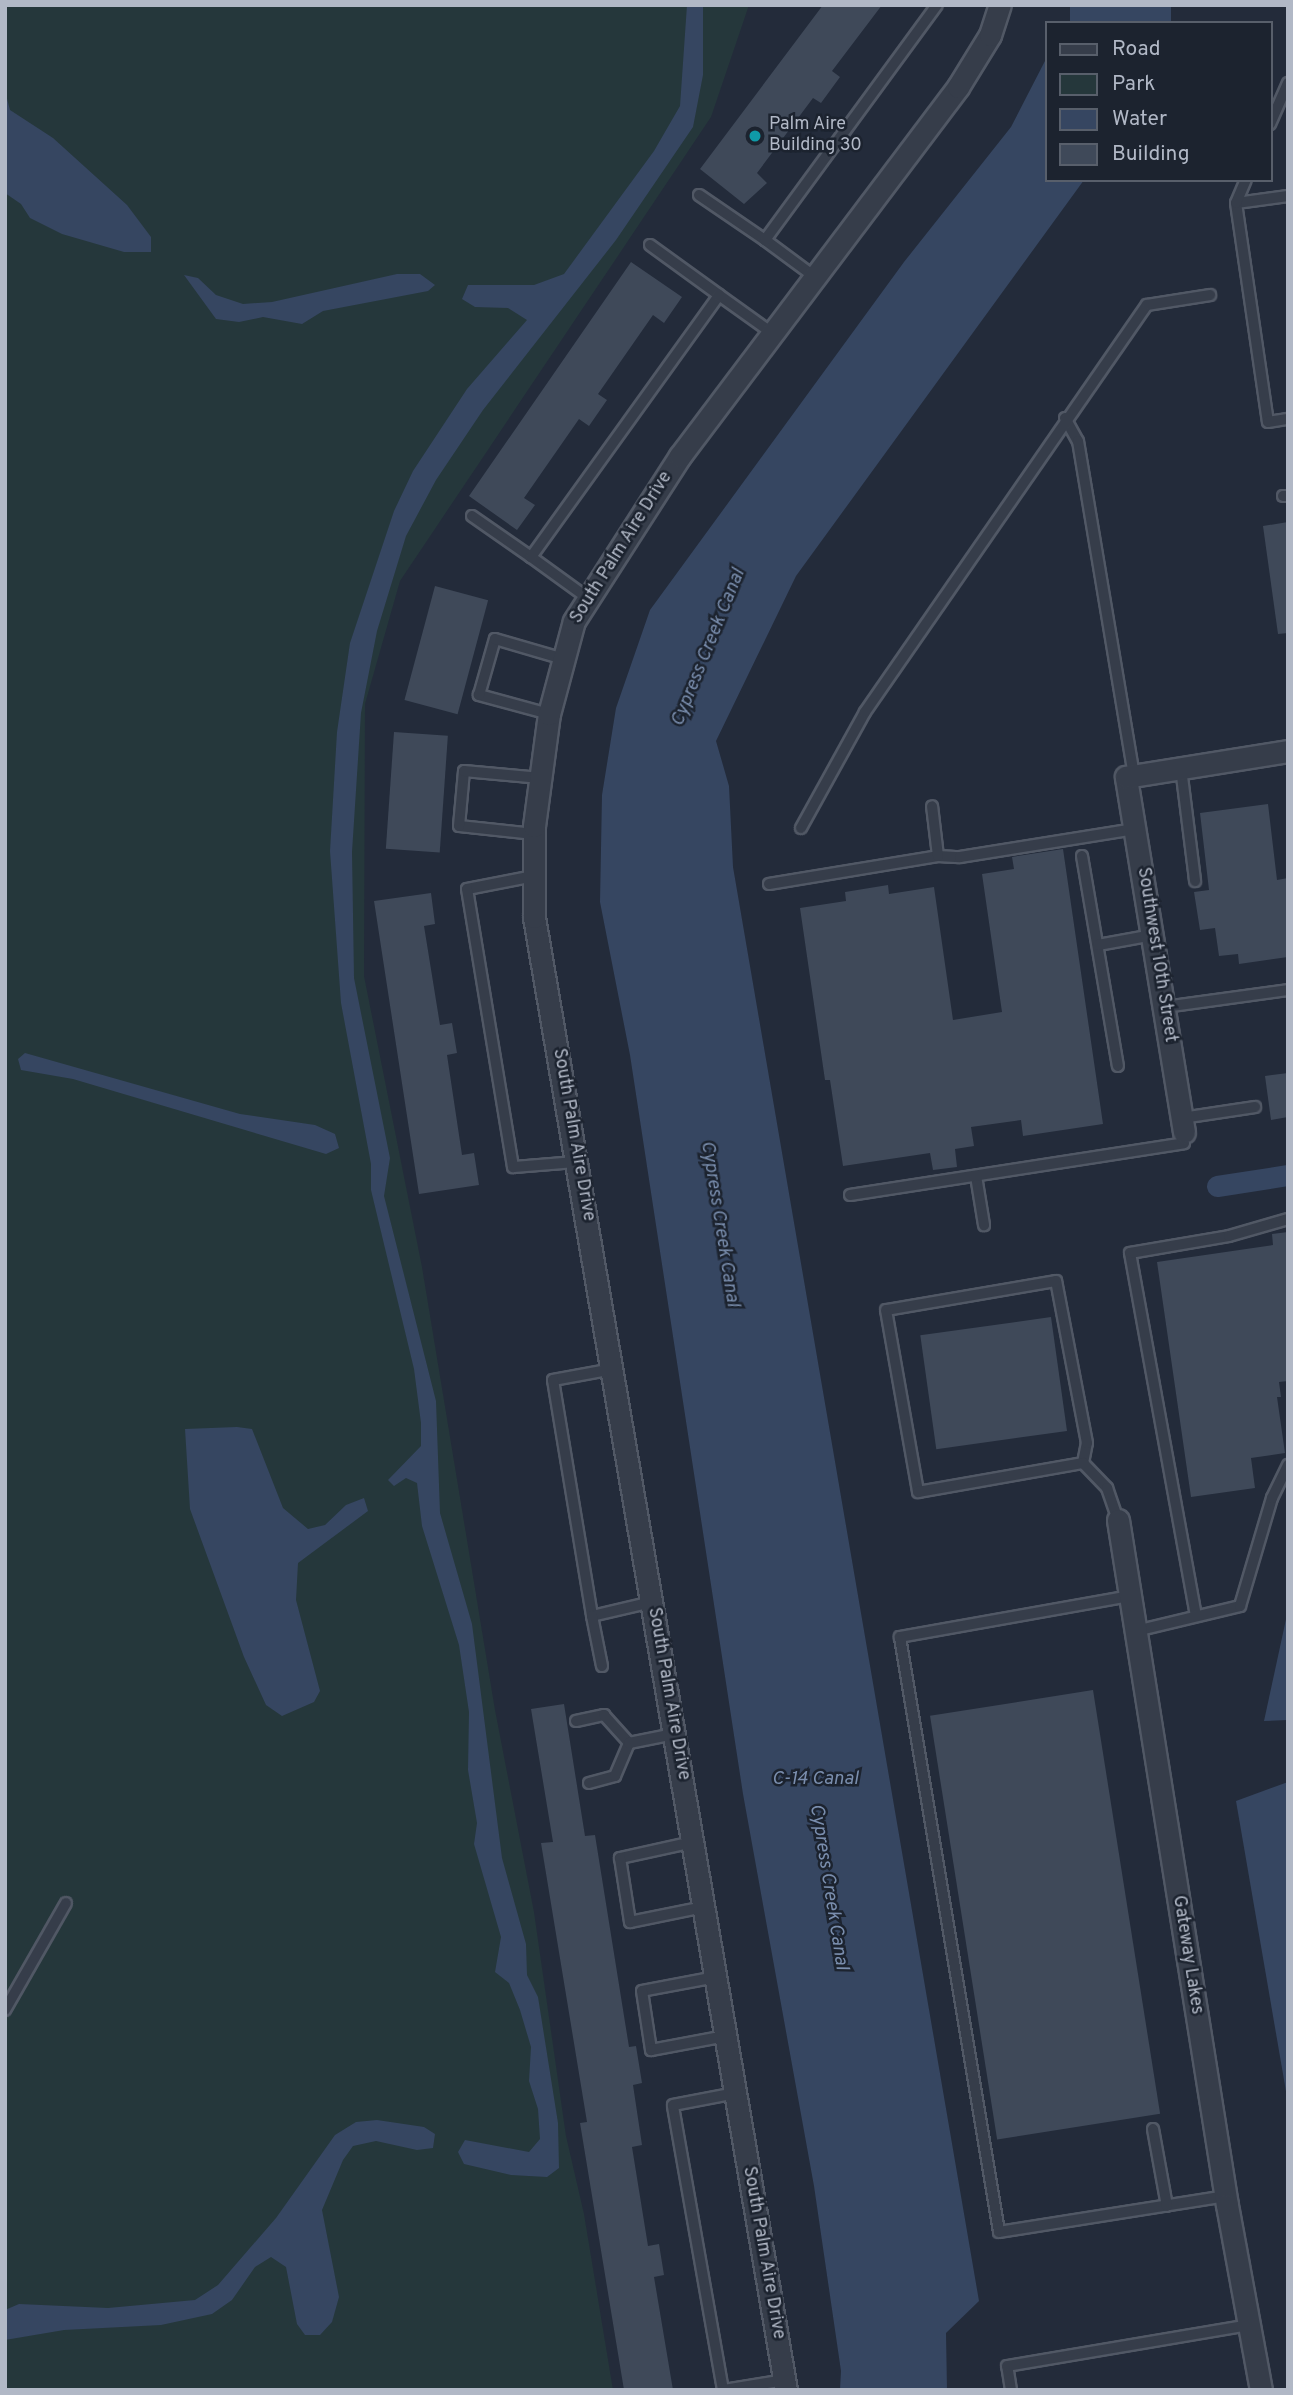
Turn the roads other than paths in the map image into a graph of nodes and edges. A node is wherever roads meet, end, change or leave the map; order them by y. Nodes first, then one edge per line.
1 (937, 5) edge
2 (998, 6) edge
3 (1288, 83) edge
4 (1272, 119) edge
5 (1245, 182) edge
6 (699, 195) dead end
7 (1288, 195) edge
8 (1237, 203) junction
9 (765, 240) junction
10 (650, 245) dead end
11 (815, 277) junction
12 (719, 295) junction
13 (1210, 295) dead end
14 (772, 333) junction
15 (1065, 418) junction
16 (1288, 419) edge
17 (472, 516) dead end
18 (531, 557) junction
19 (589, 599) junction
20 (564, 659) junction
21 (549, 714) junction
22 (1288, 751) edge
23 (1181, 768) junction
24 (1130, 776) junction
25 (541, 778) junction
26 (932, 806) dead end
27 (801, 828) dead end
28 (1135, 829) junction
29 (534, 834) junction
30 (939, 856) junction
31 (1082, 856) dead end
32 (534, 876) junction
33 (1195, 881) dead end
34 (769, 884) dead end
35 (1153, 935) junction
36 (1098, 945) junction
37 (1288, 990) edge
38 (1164, 1007) junction
39 (1118, 1066) dead end
40 (1255, 1107) dead end
41 (1183, 1131) junction
42 (578, 1162) junction
43 (976, 1176) junction
44 (850, 1195) dead end
45 (1288, 1219) edge
46 (984, 1225) dead end
47 (612, 1369) junction
48 (1083, 1463) junction
49 (1288, 1465) edge
50 (1118, 1520) joint
51 (1130, 1596) junction
52 (652, 1602) junction
53 (592, 1616) junction
54 (1196, 1616) junction
55 (1136, 1631) junction
56 (602, 1666) dead end
57 (576, 1721) dead end
58 (674, 1734) junction
59 (629, 1743) junction
60 (589, 1783) dead end
61 (693, 1842) junction
62 (66, 1903) dead end
63 (704, 1907) junction
64 (716, 1976) junction
65 (5, 2010) edge
66 (726, 2036) junction
67 (736, 2094) junction
68 (1153, 2129) dead end
69 (1226, 2196) junction
70 (1167, 2206) junction
71 (1250, 2325) junction
72 (785, 2385) edge
73 (723, 2390) edge
74 (1011, 2390) edge
75 (1262, 2390) edge

1 - 9 lane
2 - 11 street, South Palm Aire Drive
3 - 4 lane
5 - 8 lane
6 - 9 lane
7 - 8 lane
8 - 16 lane
9 - 11 lane
10 - 12 lane
11 - 14 street, South Palm Aire Drive
12 - 14 lane
12 - 18 lane
13 - 15 lane
14 - 19 street, South Palm Aire Drive
15 - 24 lane
15 - 27 lane
17 - 18 lane
18 - 19 lane
19 - 20 street, South Palm Aire Drive
20 - 21 street, South Palm Aire Drive
20 - 21 lane
21 - 25 street, South Palm Aire Drive
22 - 23 street
23 - 24 street
23 - 33 lane
24 - 28 street, Southwest 10th Street
25 - 29 street, South Palm Aire Drive
25 - 29 lane
26 - 30 lane
28 - 30 lane
28 - 35 street, Southwest 10th Street
29 - 32 street, South Palm Aire Drive
30 - 34 lane
31 - 36 lane
32 - 42 street, South Palm Aire Drive
32 - 42 lane
35 - 36 lane
35 - 38 street, Southwest 10th Street
36 - 39 lane
37 - 38 lane
38 - 41 street, Southwest 10th Street
40 - 41 lane
41 - 43 lane
42 - 47 street, South Palm Aire Drive
43 - 44 lane
43 - 46 lane
45 - 54 lane
47 - 52 street, South Palm Aire Drive
47 - 53 lane
48 - 48 lane
48 - 50 lane
49 - 54 lane
50 - 51 street, Gateway Lakes
51 - 55 street, Gateway Lakes
51 - 70 lane
52 - 53 lane
52 - 58 street, South Palm Aire Drive
53 - 56 lane
54 - 55 lane
55 - 69 street, Gateway Lakes
57 - 59 lane
58 - 59 lane
58 - 61 street, South Palm Aire Drive
59 - 60 lane
61 - 63 street, South Palm Aire Drive
61 - 63 lane
62 - 65 lane
63 - 64 street, South Palm Aire Drive
64 - 66 street, South Palm Aire Drive
64 - 66 lane
66 - 67 street, South Palm Aire Drive
67 - 72 street, South Palm Aire Drive
67 - 73 lane
68 - 70 lane
69 - 70 lane
69 - 71 street, Gateway Lakes
71 - 74 lane
71 - 75 street, Gateway Lakes
72 - 73 lane

